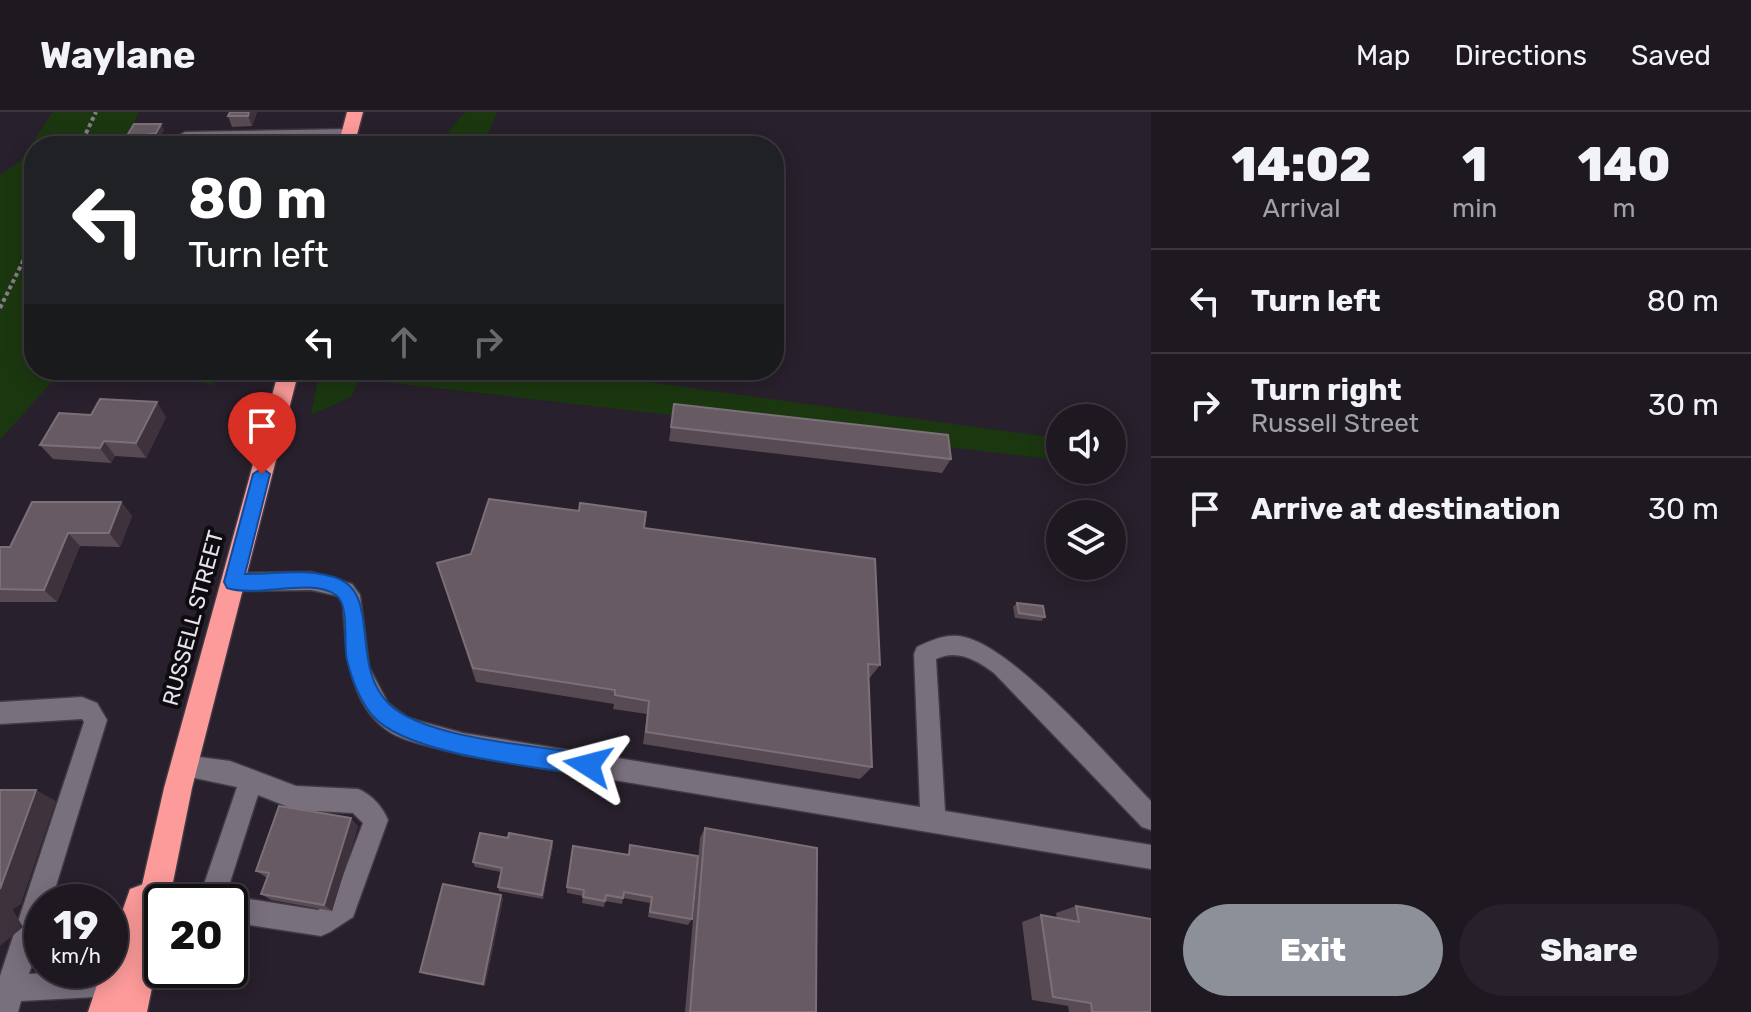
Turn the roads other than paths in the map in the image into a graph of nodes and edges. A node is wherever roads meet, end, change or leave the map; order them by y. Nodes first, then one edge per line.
1 (355, 112) edge
2 (349, 136) edge
3 (286, 380) edge
4 (234, 582) junction
5 (0, 713) edge
6 (181, 777) junction
7 (251, 782) junction
8 (1151, 818) edge
9 (933, 821) junction
10 (1151, 857) edge
11 (163, 884) edge
12 (217, 884) edge
13 (248, 912) edge
14 (144, 930) edge
15 (144, 961) edge
16 (6, 997) edge
17 (109, 998) edge
18 (131, 1012) edge

1 - 2 highway
3 - 4 highway, RUSSELL STREET
4 - 6 highway, RUSSELL STREET
4 - 9 street
5 - 16 street
6 - 7 street
6 - 11 highway, RUSSELL STREET
7 - 12 street
7 - 13 street
8 - 9 street
9 - 10 street
14 - 17 highway, RUSSELL STREET
15 - 18 highway, RUSSELL STREET
16 - 17 street

